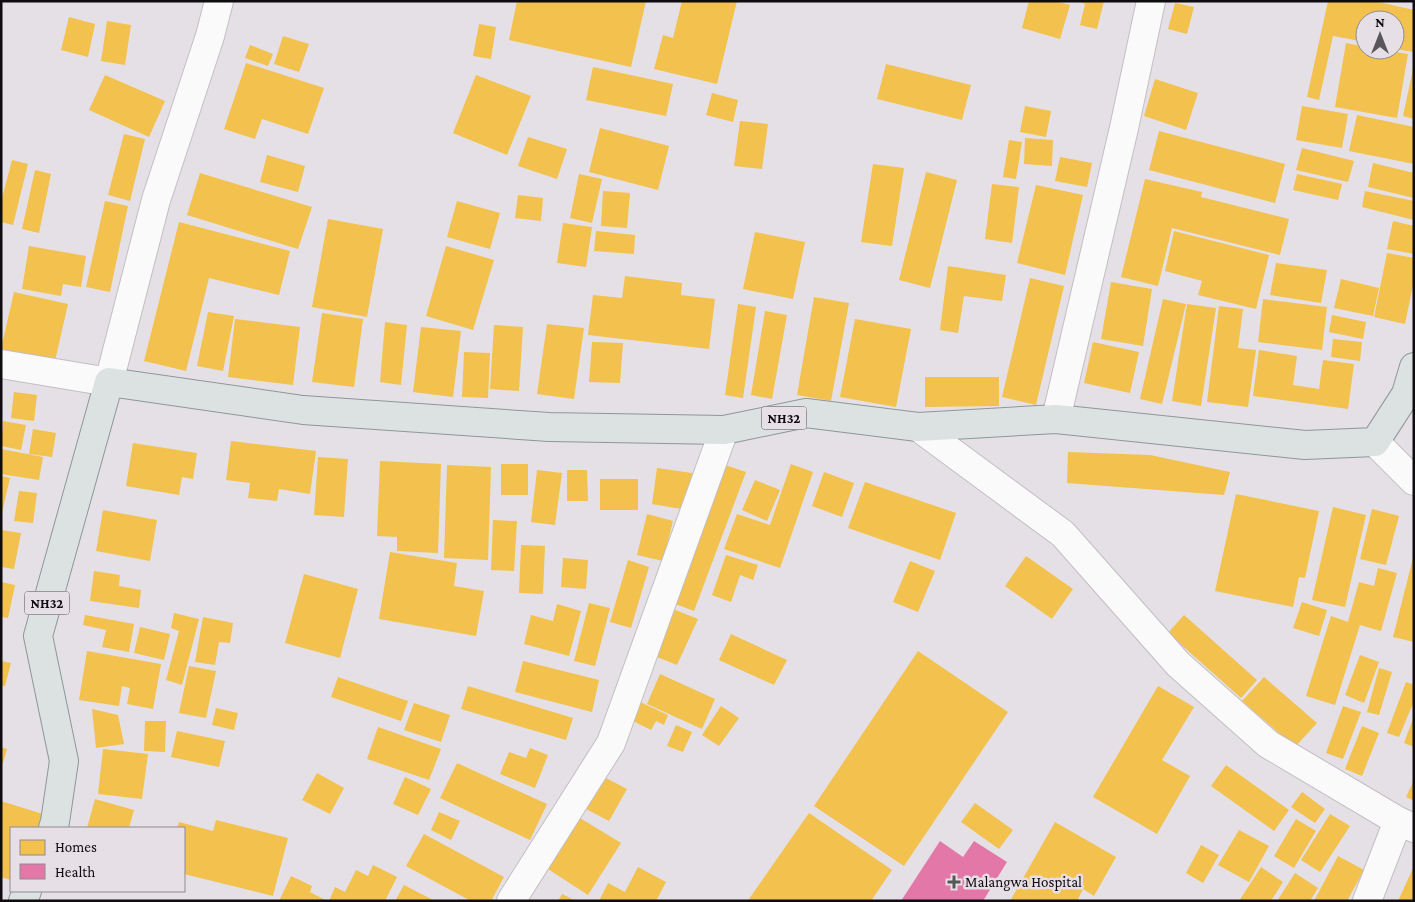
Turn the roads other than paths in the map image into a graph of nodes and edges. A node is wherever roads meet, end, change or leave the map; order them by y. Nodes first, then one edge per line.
1 (219, 1) edge
2 (1151, 1) edge
3 (1, 364) edge
4 (1414, 367) edge
5 (109, 382) junction
6 (1056, 419) junction
7 (918, 427) junction
8 (724, 430) junction
9 (1375, 442) junction
10 (1414, 482) edge
11 (1406, 824) edge
12 (53, 827) edge
13 (511, 901) edge
14 (1366, 901) edge

1 - 5 street
2 - 6 street
3 - 5 street
4 - 9 main road
5 - 8 main road, NH32
5 - 12 main road, NH32
6 - 7 main road, NH32
6 - 9 main road, NH32
7 - 8 main road, NH32
7 - 11 street
8 - 13 street
9 - 10 street
11 - 14 street

